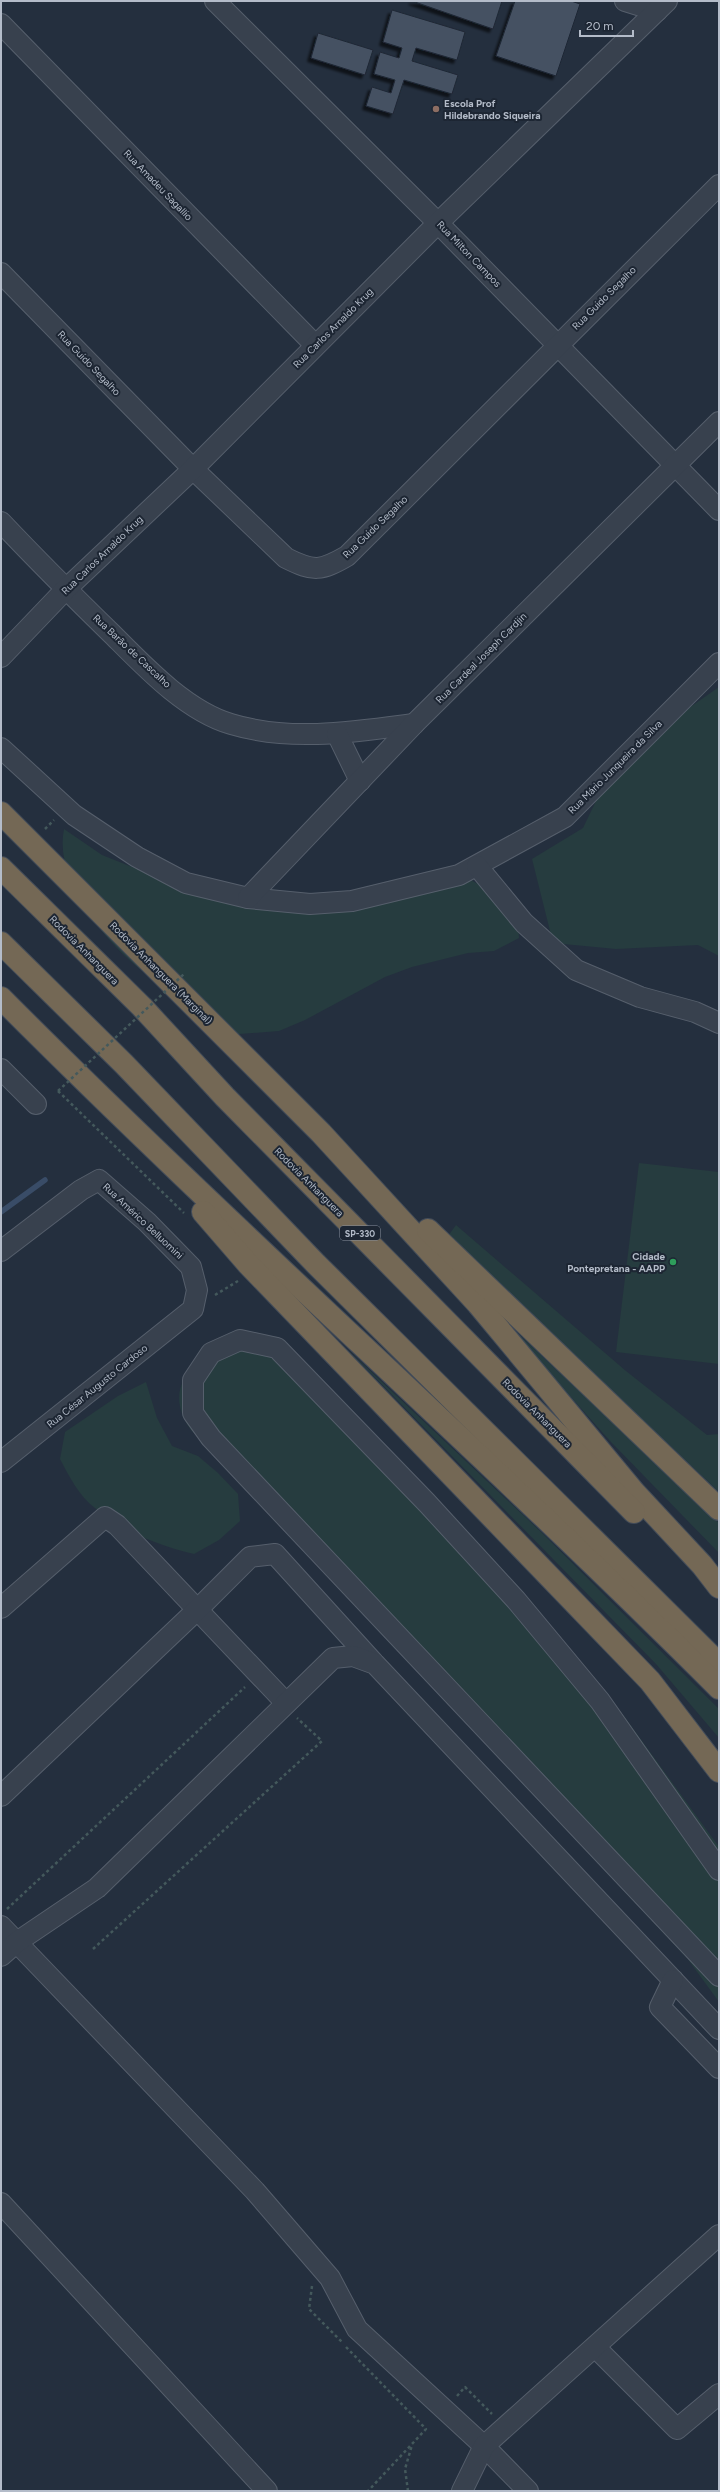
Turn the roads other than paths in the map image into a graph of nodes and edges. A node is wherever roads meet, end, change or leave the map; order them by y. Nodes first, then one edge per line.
1 (215, 1) edge
2 (625, 1) edge
3 (662, 6) edge
4 (1, 24) edge
5 (719, 184) edge
6 (438, 223) junction
7 (1, 273) edge
8 (316, 345) junction
9 (558, 345) junction
10 (719, 422) edge
11 (676, 465) junction
12 (193, 469) junction
13 (719, 510) edge
14 (1, 522) edge
15 (66, 590) junction
16 (1, 657) edge
17 (719, 663) edge
18 (414, 724) junction
19 (337, 734) junction
20 (1, 748) edge
21 (360, 781) junction
22 (1, 813) edge
23 (477, 866) junction
24 (1, 868) edge
25 (248, 898) junction
26 (1, 943) edge
27 (1, 998) edge
28 (719, 1024) edge
29 (1, 1069) edge
30 (36, 1104) dead end
31 (118, 1115) junction
32 (321, 1134) junction
33 (1, 1251) edge
34 (193, 1309) joint
35 (1, 1462) edge
36 (719, 1509) edge
37 (719, 1587) edge
38 (719, 1598) edge
39 (1, 1608) edge
40 (198, 1609) junction
41 (376, 1664) junction
42 (719, 1664) edge
43 (719, 1688) edge
44 (286, 1703) junction
45 (719, 1771) edge
46 (1, 1796) edge
47 (719, 1870) edge
48 (1, 1926) edge
49 (17, 1942) junction
50 (1, 1956) edge
51 (719, 1976) edge
52 (673, 1980) junction
53 (719, 2029) edge
54 (719, 2068) edge
55 (1, 2203) edge
56 (719, 2236) edge
57 (595, 2347) junction
58 (719, 2394) edge
59 (484, 2446) junction
60 (267, 2491) edge
61 (462, 2491) edge
62 (528, 2491) edge

1 - 6 street, Rua Milton Campos
2 - 3 street
3 - 6 street, Rua Carlos Arnaldo Krug
4 - 8 street, Rua Amadeu Sagallio
5 - 9 street, Rua Guido Segalho
6 - 8 street, Rua Carlos Arnaldo Krug
6 - 9 street, Rua Milton Campos
7 - 12 street, Rua Guido Segalho
8 - 12 street, Rua Carlos Arnaldo Krug
9 - 11 street, Rua Milton Campos
9 - 12 street, Rua Guido Segalho
10 - 11 street, Rua Cardeal Joseph Cardjin
11 - 13 street, Rua Milton Campos
11 - 18 street, Rua Cardeal Joseph Cardjin
12 - 15 street, Rua Carlos Arnaldo Krug
14 - 15 street, Rua Barão de Cascalho
15 - 16 street, Rua Carlos Arnaldo Krug
15 - 19 street, Rua Barão de Cascalho
17 - 23 street, Rua Mário Junqueira da Silva
18 - 19 street, Rua Barão de Cascalho
18 - 21 street, Rua Cardeal Joseph Cardjin
19 - 21 street
20 - 25 street, Rua Mário Junqueira da Silva
21 - 25 street, Rua Cardeal Joseph Cardjin
22 - 32 highway, Rodovia Anhanguera (Marginal)
23 - 25 street, Rua Mário Junqueira da Silva
23 - 28 street
24 - 38 highway, Rodovia Anhanguera / SP-330
26 - 42 highway
27 - 31 highway
29 - 30 street
31 - 43 highway
31 - 45 highway
32 - 36 highway
32 - 37 highway
33 - 34 street, Rua Américo Belluomini
34 - 35 street, Rua César Augusto Cardoso
39 - 40 street
40 - 41 street
40 - 44 street
40 - 46 street
41 - 44 street
41 - 52 street
44 - 49 street
47 - 51 street
48 - 49 street
49 - 50 street
49 - 59 street
52 - 53 street
52 - 54 street
55 - 60 street
56 - 57 street
57 - 58 street
57 - 59 street
59 - 61 street
59 - 62 street

